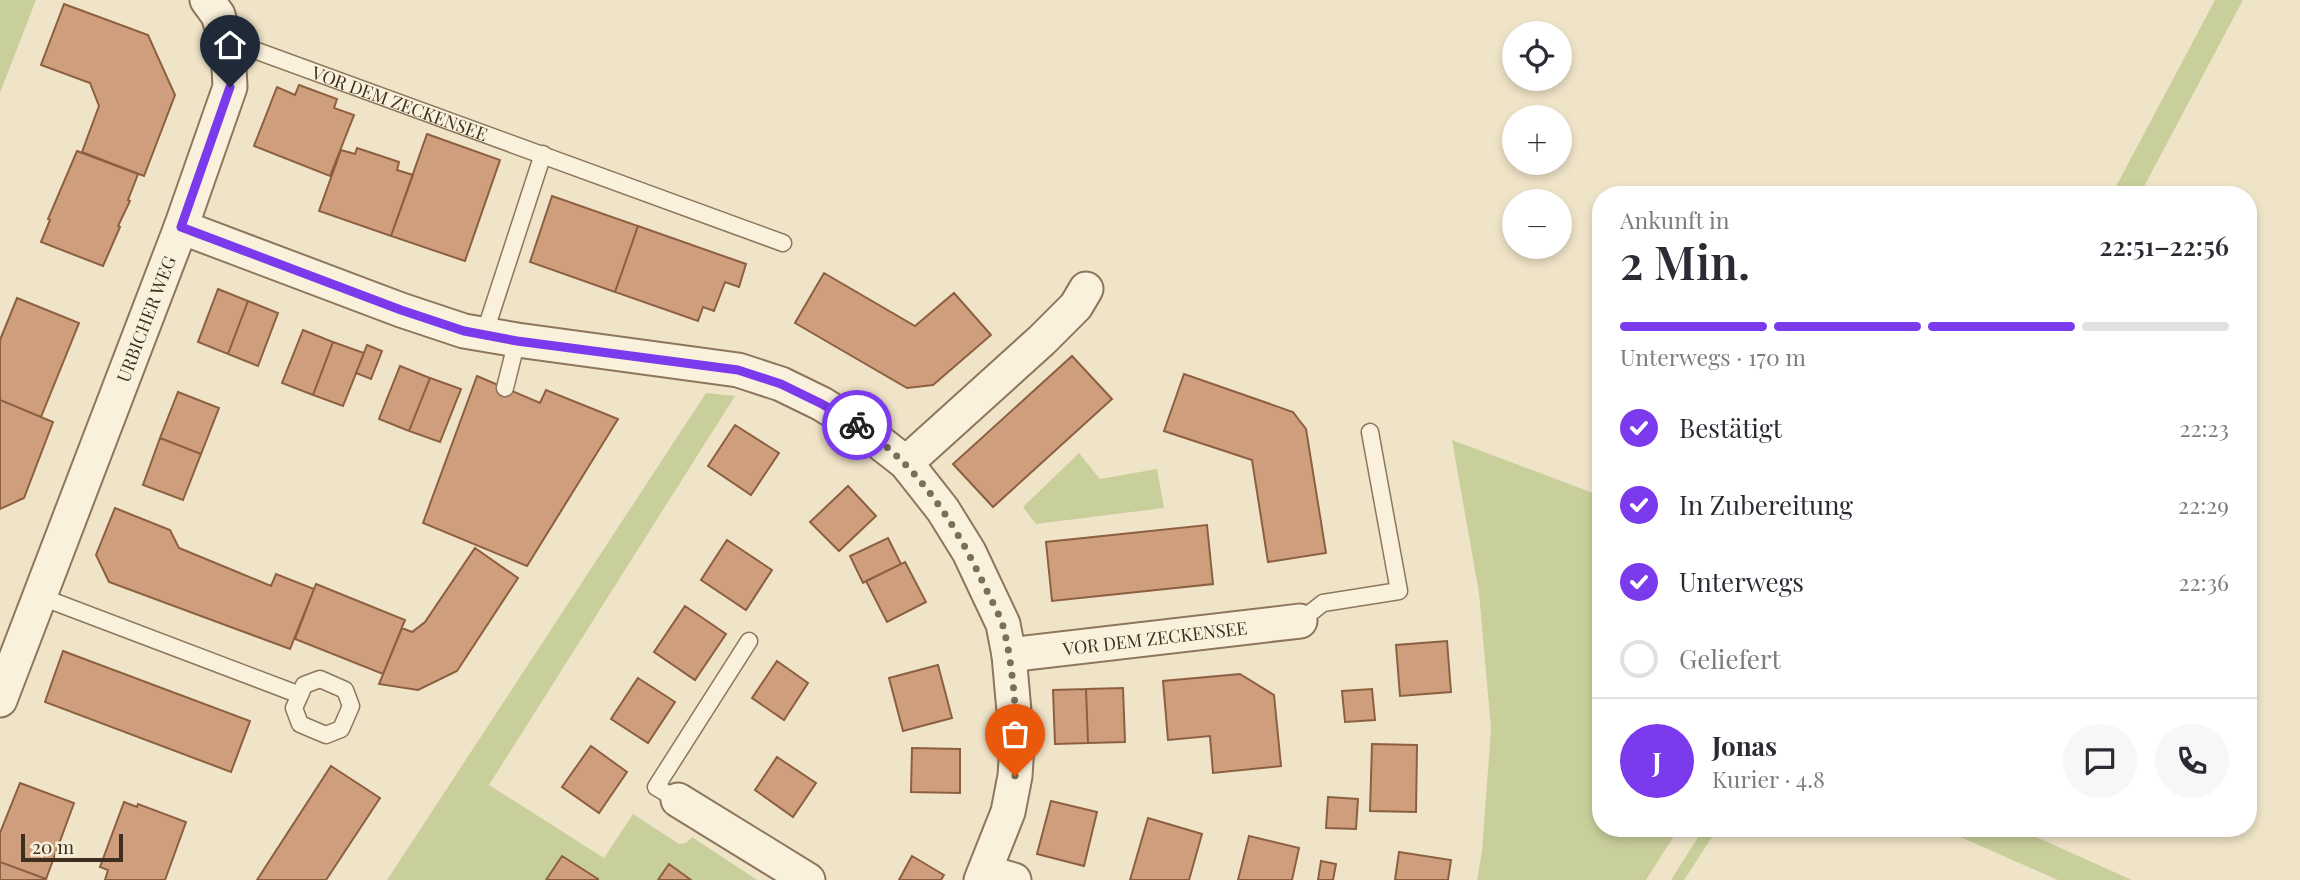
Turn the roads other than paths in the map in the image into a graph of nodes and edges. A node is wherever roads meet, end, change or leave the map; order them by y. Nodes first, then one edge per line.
1 (207, 0) edge
2 (257, 51) dead end
3 (544, 154) junction
4 (181, 227) junction
5 (783, 243) dead end
6 (1086, 289) dead end
7 (484, 335) junction
8 (517, 341) junction
9 (505, 388) dead end
10 (1370, 432) dead end
11 (906, 463) junction
12 (39, 596) junction
13 (1300, 621) joint
14 (749, 641) dead end
15 (1009, 655) junction
16 (300, 695) dead end
17 (0, 700) edge
18 (678, 800) joint
19 (994, 877) edge
20 (808, 880) edge

1 - 4 street, URBICHER WEG
2 - 3 lane, VOR DEM ZECKENSEE
3 - 5 lane, VOR DEM ZECKENSEE
3 - 7 lane
4 - 7 street
4 - 12 street, URBICHER WEG
6 - 11 street
7 - 8 street
8 - 9 lane
8 - 11 street
10 - 13 lane
11 - 15 street
12 - 16 lane
12 - 17 street, URBICHER WEG
13 - 15 street, VOR DEM ZECKENSEE
14 - 18 lane
15 - 19 street
18 - 20 street

